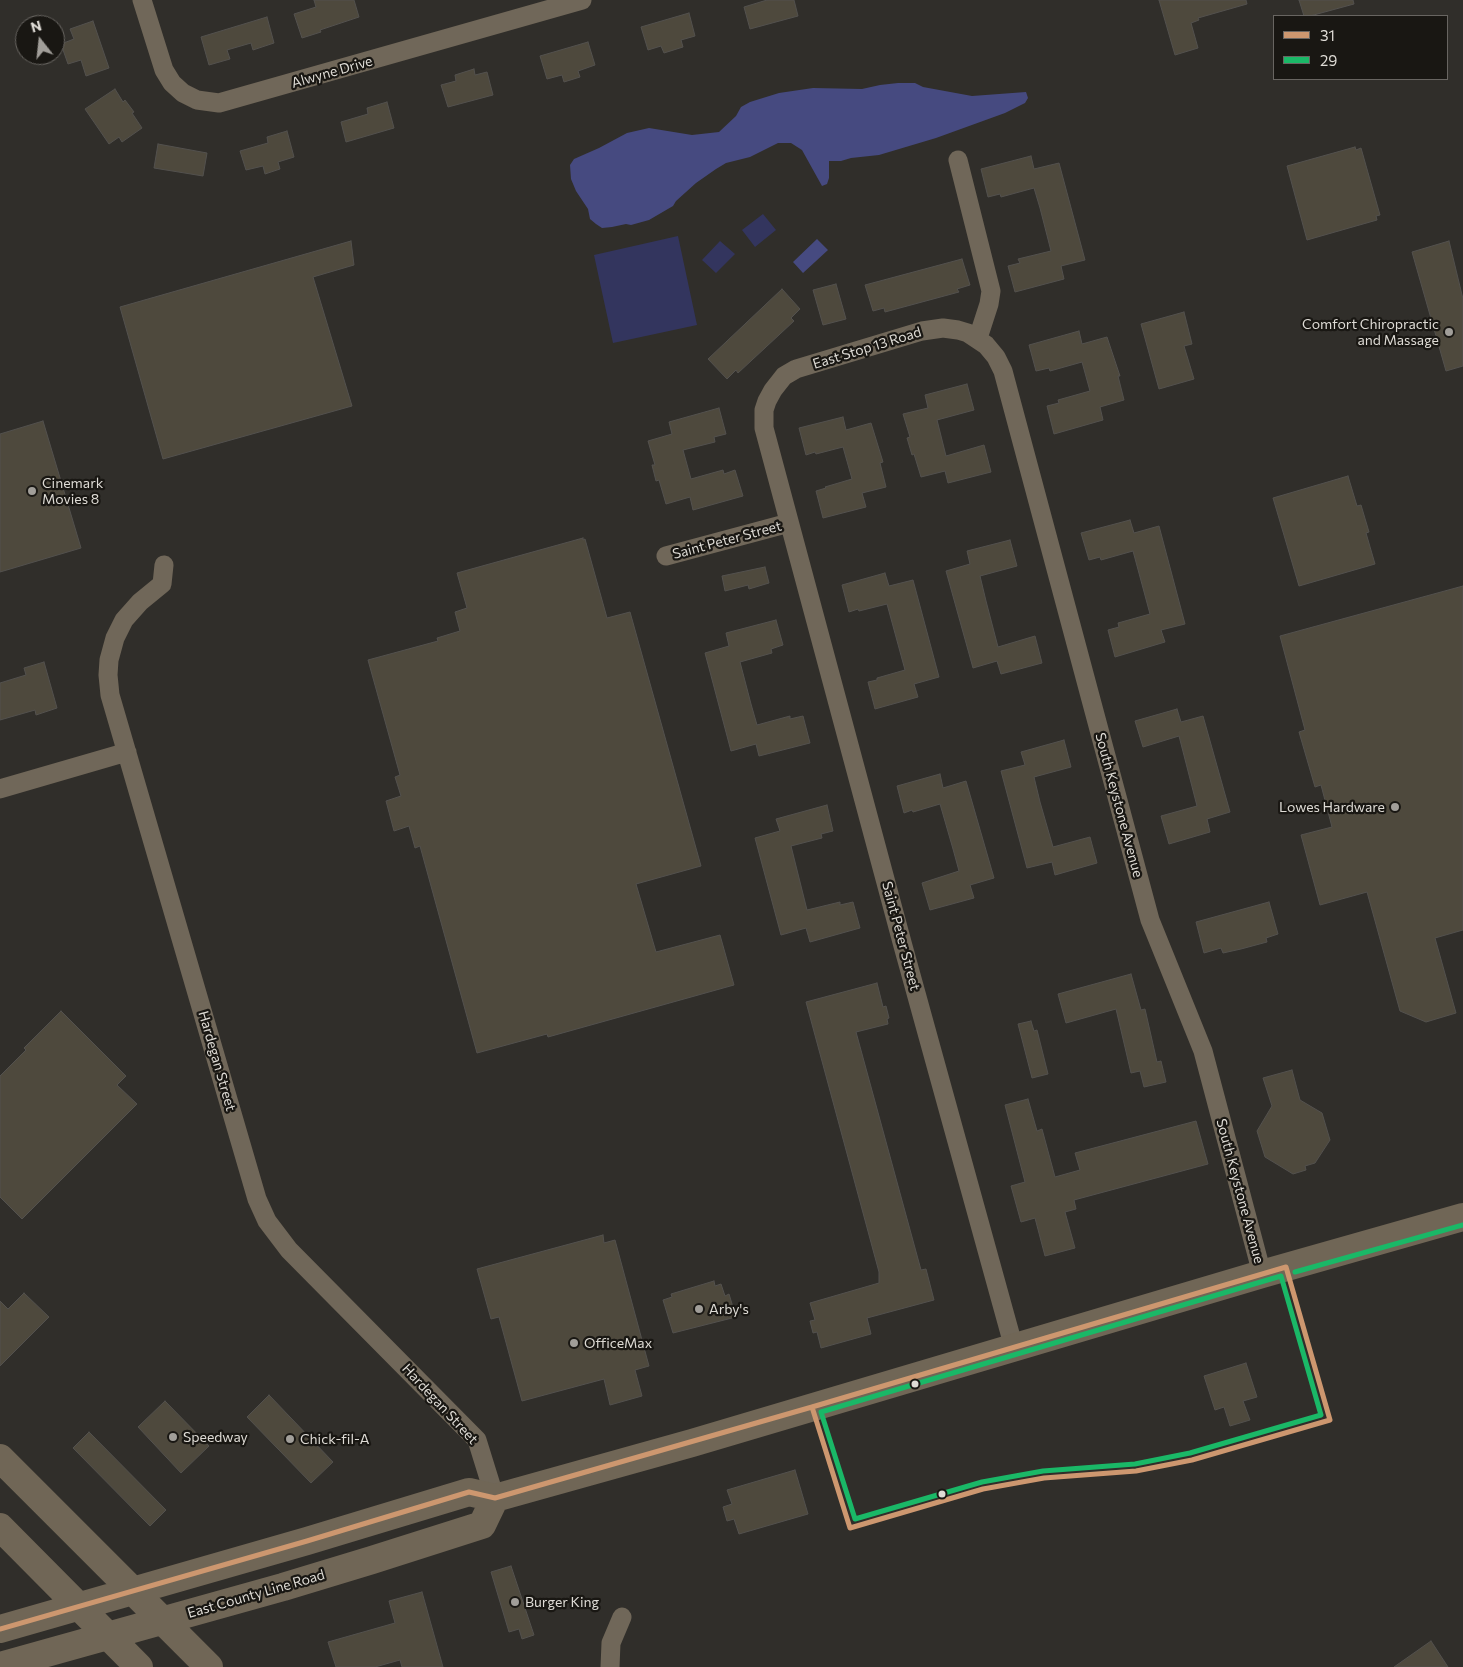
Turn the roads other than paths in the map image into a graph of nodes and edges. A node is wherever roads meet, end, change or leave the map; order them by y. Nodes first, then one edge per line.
1 (142, 0) edge
2 (582, 0) edge
3 (958, 160) dead end
4 (975, 337) junction
5 (771, 394) joint
6 (789, 523) junction
7 (666, 556) dead end
8 (164, 565) dead end
9 (127, 752) junction
10 (0, 789) edge
11 (1463, 1217) edge
12 (1262, 1274) junction
13 (1014, 1348) junction
14 (0, 1458) edge
15 (495, 1498) junction
16 (0, 1527) edge
17 (133, 1591) junction
18 (79, 1606) junction
19 (622, 1616) dead end
20 (163, 1621) junction
21 (0, 1629) edge
22 (108, 1636) junction
23 (0, 1666) edge
24 (139, 1667) edge
25 (209, 1667) edge
26 (610, 1667) edge

1 - 2 street, Alwyne Drive
3 - 4 street
4 - 5 street, East Stop 13 Road
4 - 12 street, South Keystone Avenue
5 - 6 street, Saint Peter Street
6 - 7 street, Saint Peter Street
6 - 13 street, Saint Peter Street
8 - 9 street, Hardegan Street
9 - 10 street
9 - 15 street, Hardegan Street
11 - 12 main road
12 - 13 main road
13 - 15 main road
14 - 17 main road
15 - 17 main road
15 - 20 main road, East County Line Road
16 - 18 main road
17 - 18 main road
17 - 20 main road
18 - 21 main road
18 - 22 main road
19 - 26 street
20 - 22 main road, East County Line Road
20 - 25 main road
22 - 23 main road, East County Line Road
22 - 24 main road

